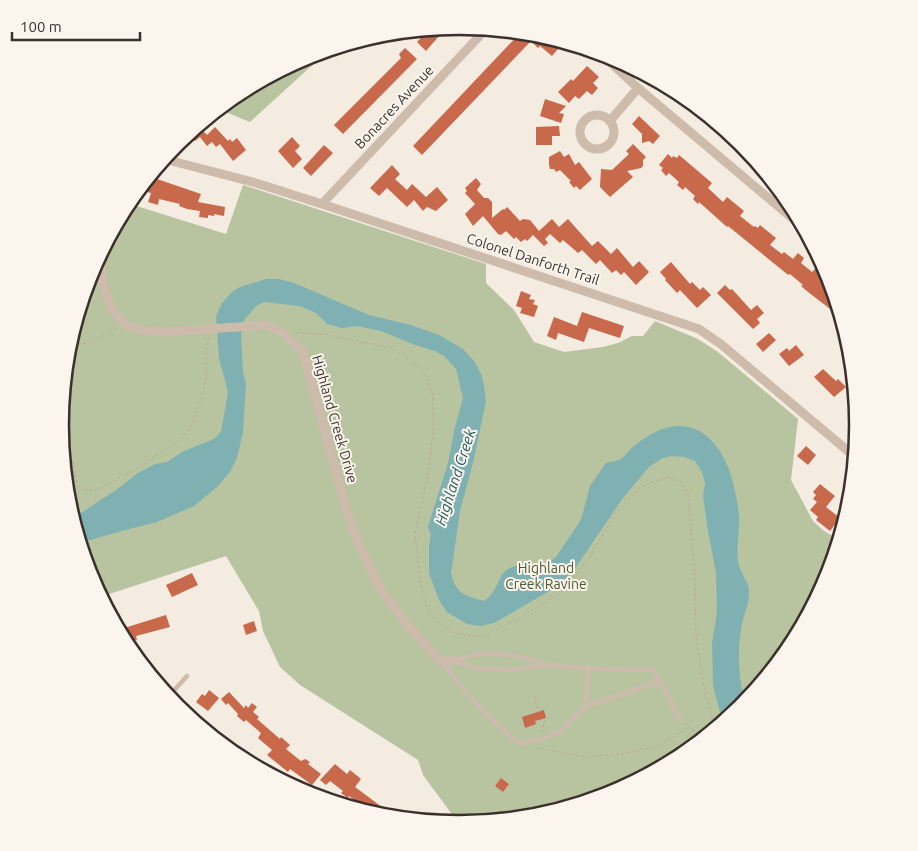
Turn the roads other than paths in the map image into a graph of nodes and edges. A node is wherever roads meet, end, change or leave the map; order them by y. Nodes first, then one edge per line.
1 (480, 36) edge
2 (617, 69) edge
3 (638, 88) junction
4 (610, 120) dead end
5 (172, 161) edge
6 (322, 204) junction
7 (787, 214) edge
8 (101, 269) edge
9 (849, 452) edge
10 (440, 661) junction
11 (455, 661) junction
12 (550, 665) junction
13 (588, 669) junction
14 (187, 676) dead end
15 (660, 681) junction
16 (173, 691) edge
17 (586, 706) junction
18 (680, 719) road end

1 - 6 street, Bonacres Avenue
2 - 3 street
3 - 4 street
3 - 7 street
5 - 6 street, Colonel Danforth Trail
6 - 9 street, Colonel Danforth Trail
8 - 10 street, Highland Creek Drive
10 - 11 street
10 - 17 lane
11 - 12 lane
11 - 12 lane
12 - 13 lane
13 - 15 lane
13 - 17 lane
14 - 16 lane
15 - 17 lane
15 - 18 lane

